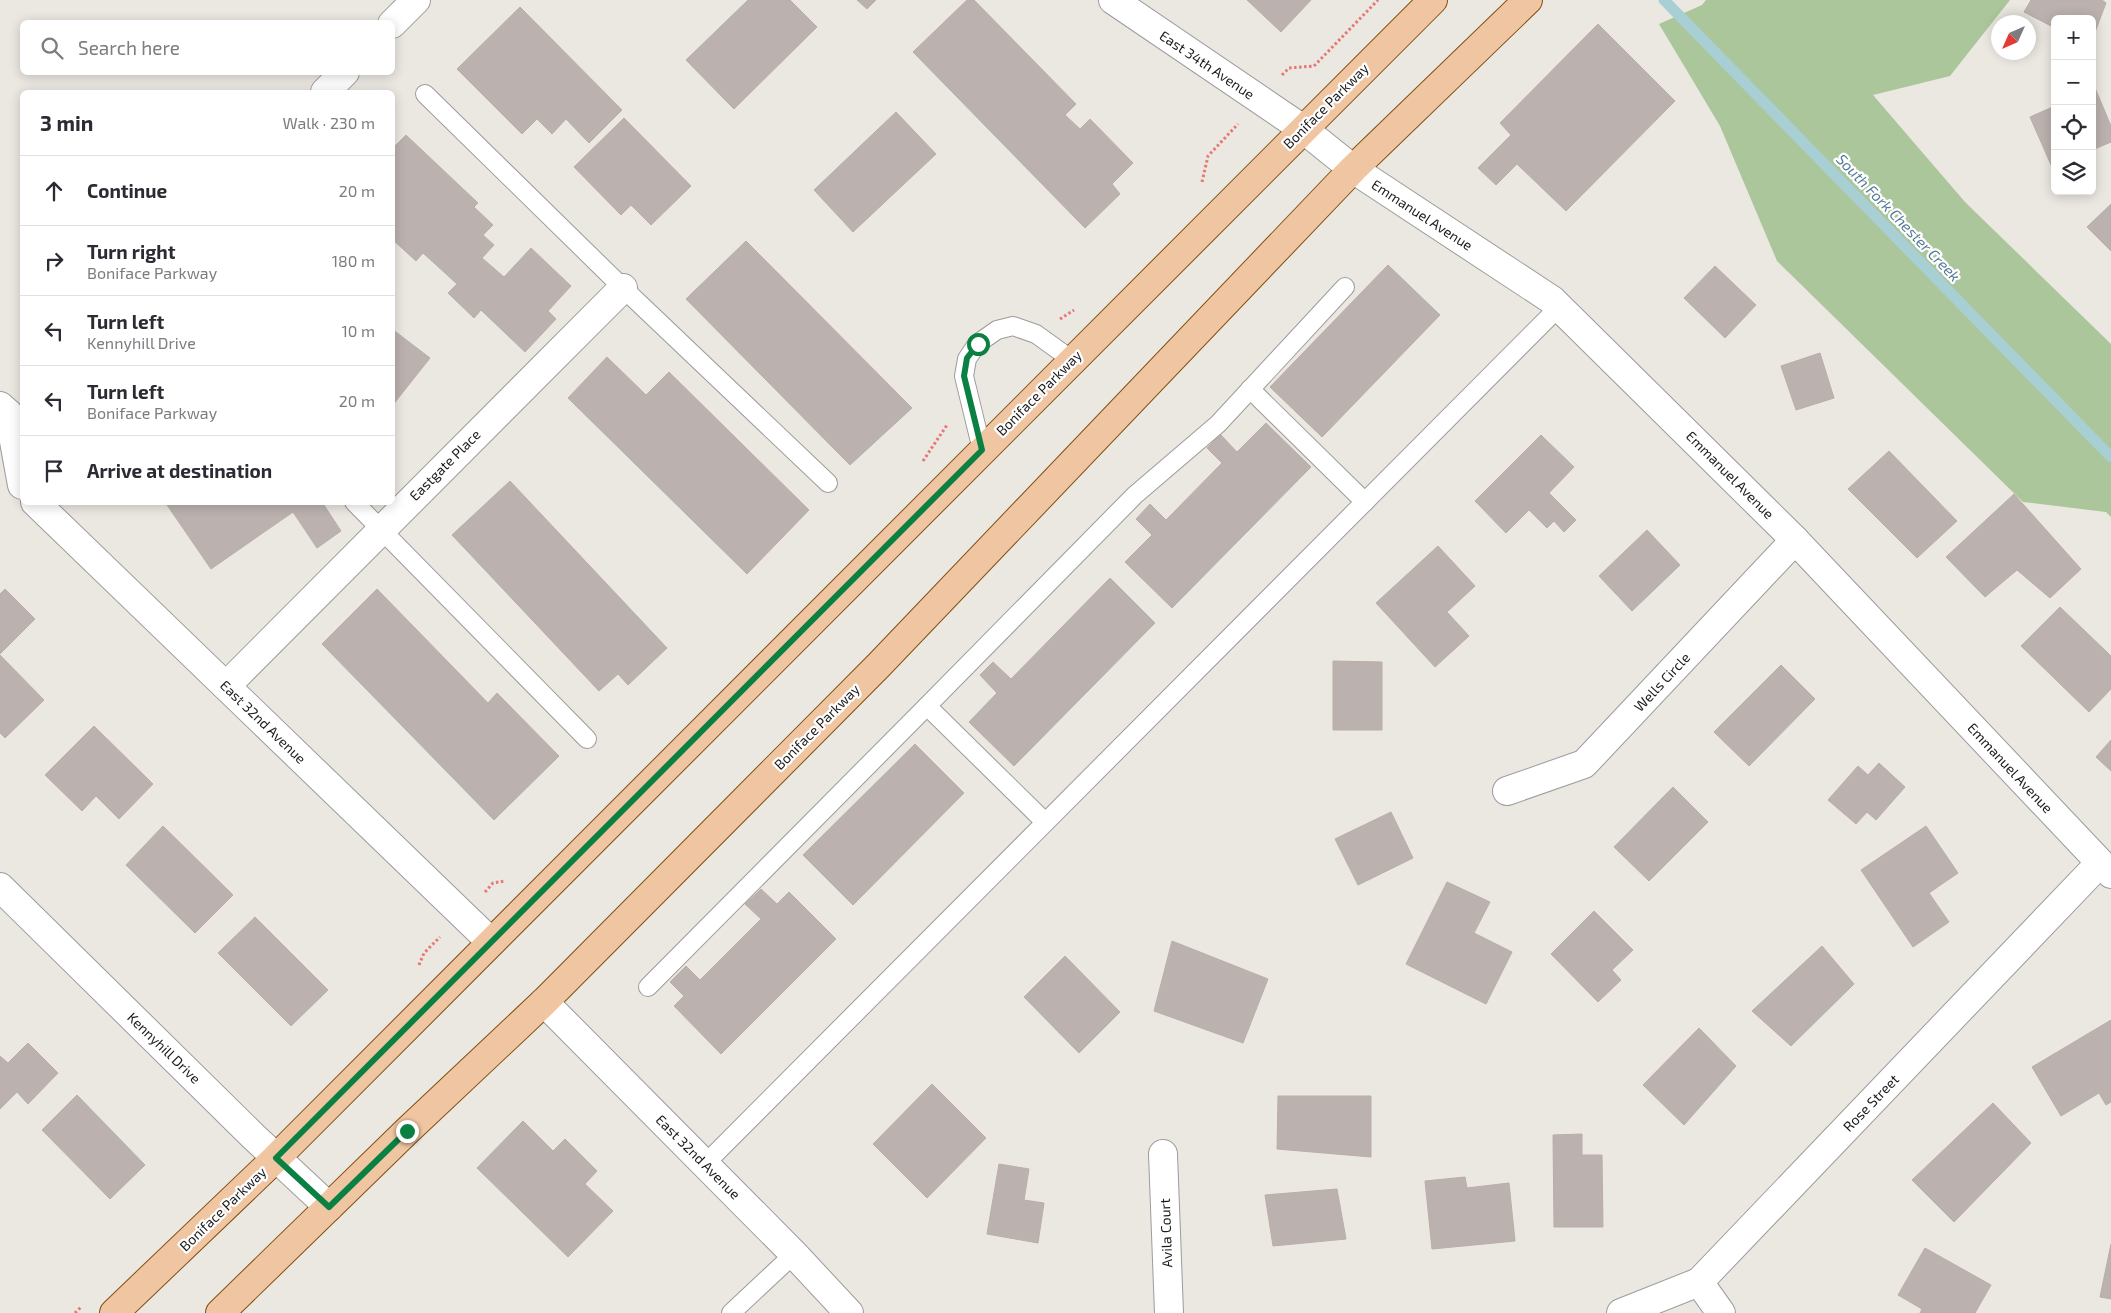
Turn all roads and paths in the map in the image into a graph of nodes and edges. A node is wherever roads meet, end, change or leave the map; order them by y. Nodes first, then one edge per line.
1 (1113, 0) edge
2 (1433, 0) edge
3 (1528, 0) edge
4 (342, 75) edge
5 (327, 90) edge
6 (425, 94) dead end
7 (1303, 129) junction
8 (1353, 169) junction
9 (1345, 287) dead end
10 (623, 288) junction
11 (1559, 307) junction
12 (1072, 360) junction
13 (1250, 389) junction
14 (10, 407) edge
15 (982, 450) junction
16 (20, 472) edge
17 (828, 483) dead end
18 (1364, 502) junction
19 (38, 505) edge
20 (357, 505) edge
21 (381, 530) junction
22 (1795, 540) junction
23 (226, 686) junction
24 (927, 706) junction
25 (587, 740) dead end
26 (1507, 792) dead end
27 (1045, 822) junction
28 (2106, 869) edge
29 (0, 887) edge
30 (491, 942) junction
31 (648, 987) dead end
32 (544, 1002) junction
33 (1163, 1154) dead end
34 (276, 1158) junction
35 (705, 1164) junction
36 (329, 1207) junction
37 (794, 1254) junction
38 (1699, 1282) junction
39 (114, 1313) edge
40 (220, 1313) edge
41 (731, 1313) edge
42 (849, 1313) edge
43 (1169, 1313) edge
44 (1621, 1313) edge
45 (1721, 1313) edge

1 - 7 street, East 34th Avenue
2 - 7 main road, Boniface Parkway
3 - 8 main road, Boniface Parkway
4 - 5 street
6 - 10 lane
7 - 8 street, Emmanuel Avenue
7 - 12 main road, Boniface Parkway
8 - 11 street, Emmanuel Avenue
8 - 32 main road, Boniface Parkway
9 - 13 lane
10 - 17 lane
10 - 21 street, Eastgate Place
11 - 18 lane
11 - 22 street, Emmanuel Avenue
12 - 15 main road, Boniface Parkway
12 - 15 lane
13 - 18 lane
13 - 24 lane
14 - 16 street
15 - 30 main road, Boniface Parkway
18 - 27 lane
19 - 23 street, East 32nd Avenue
20 - 21 lane
21 - 23 street, Eastgate Place
21 - 25 lane
22 - 26 street, Wells Circle
22 - 28 street, Emmanuel Avenue
23 - 30 street, East 32nd Avenue
24 - 27 lane
24 - 31 lane
27 - 35 lane
28 - 38 street, Rose Street
29 - 34 street, Kennyhill Drive
30 - 34 main road, Boniface Parkway
32 - 35 street, East 32nd Avenue
32 - 36 main road, Boniface Parkway
33 - 43 street, Avila Court
34 - 36 street, Kennyhill Drive
34 - 39 main road, Boniface Parkway
35 - 37 street, East 32nd Avenue
36 - 40 main road, Boniface Parkway
37 - 41 lane
37 - 42 street, East 32nd Avenue
38 - 44 street, Rose Street
38 - 45 street

